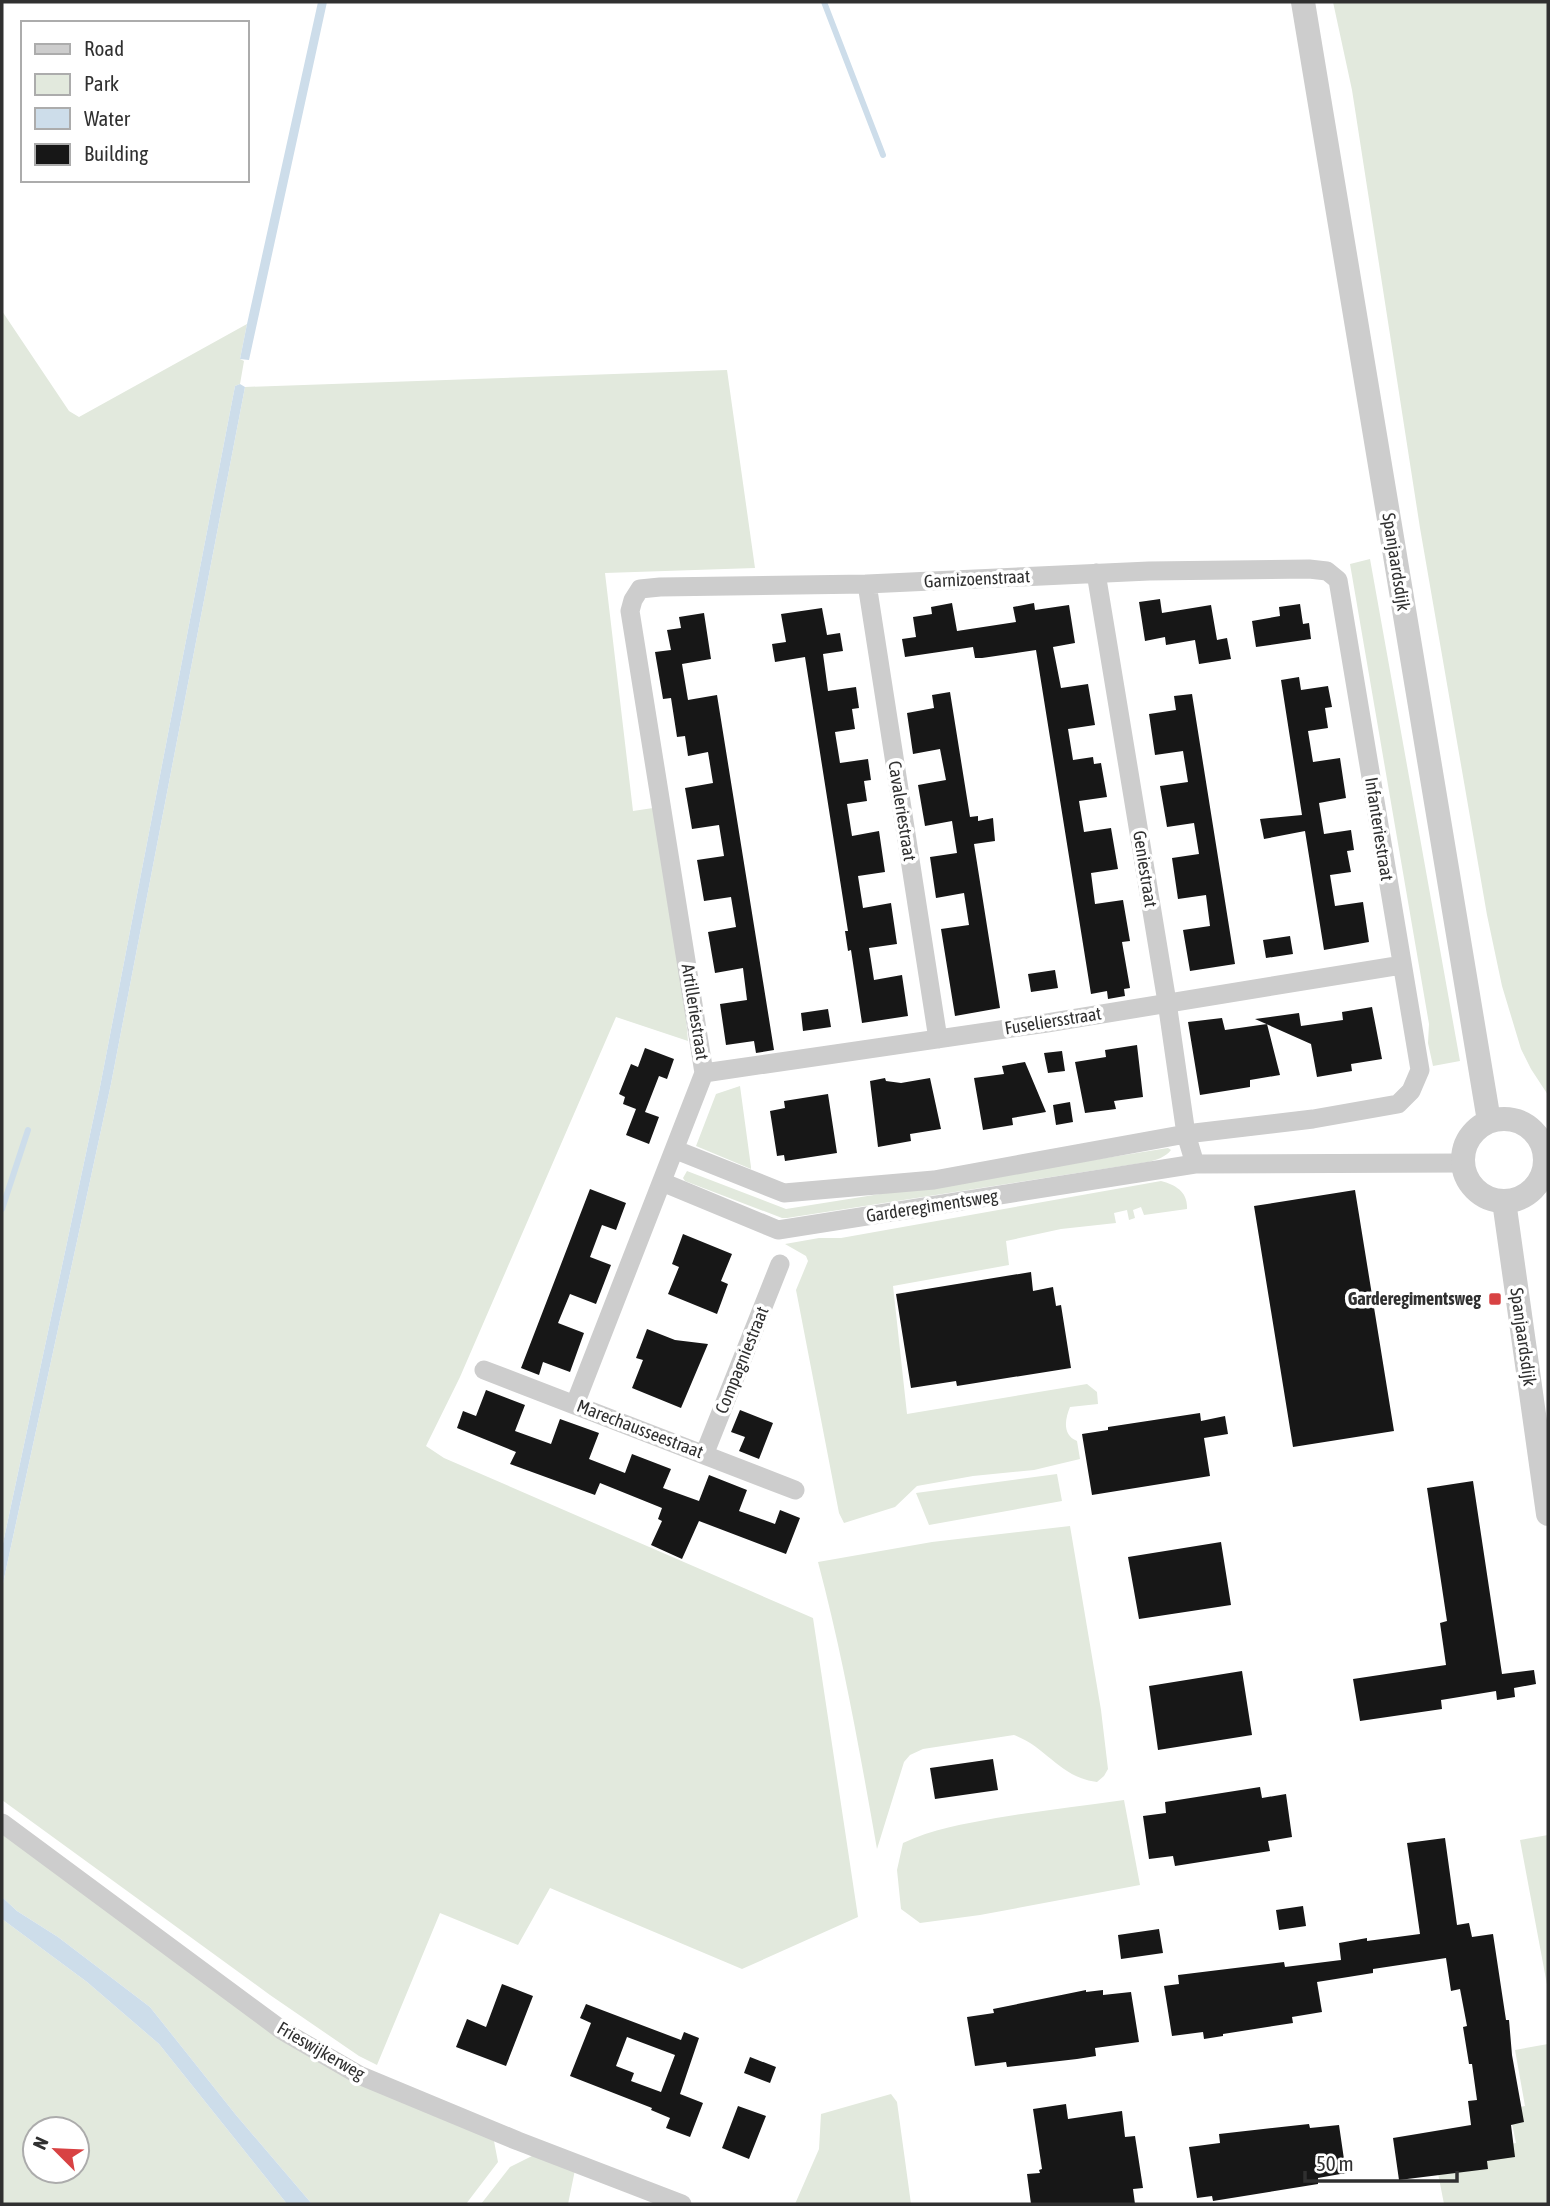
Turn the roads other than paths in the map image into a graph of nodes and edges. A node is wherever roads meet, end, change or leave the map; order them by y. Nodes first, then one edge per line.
1 (1303, 2) edge
2 (1327, 571) joint
3 (1096, 573) junction
4 (867, 584) junction
5 (633, 600) joint
6 (1401, 965) junction
7 (1167, 1002) junction
8 (938, 1039) junction
9 (704, 1073) junction
10 (1412, 1091) joint
11 (1489, 1121) junction
12 (1185, 1134) junction
13 (676, 1150) junction
14 (1463, 1163) junction
15 (1195, 1164) junction
16 (662, 1182) junction
17 (1504, 1201) junction
18 (779, 1264) dead end
19 (484, 1370) dead end
20 (575, 1404) junction
21 (705, 1455) junction
22 (795, 1490) dead end
23 (1548, 1514) edge
24 (2, 1823) edge
25 (682, 2204) edge

1 - 11 street, Spanjaardsdijk
2 - 3 street, Garnizoenstraat
2 - 6 street, Infanteriestraat
3 - 4 street, Garnizoenstraat
3 - 7 street, Geniestraat
4 - 5 street, Garnizoenstraat
4 - 8 street, Cavaleriestraat
5 - 9 street, Artilleriestraat
6 - 7 street, Fuseliersstraat
6 - 10 street, Infanteriestraat
7 - 8 street, Fuseliersstraat
7 - 12 street, Geniestraat
8 - 9 street, Fuseliersstraat
9 - 13 street, Artilleriestraat
10 - 12 street, Garderegimentsweg
11 - 14 street
11 - 17 street
12 - 13 street, Garderegimentsweg
12 - 15 street, Geniestraat
13 - 16 street, Artilleriestraat
14 - 15 street, Garderegimentsweg
14 - 17 street
15 - 16 street, Garderegimentsweg
16 - 20 street, Artilleriestraat
17 - 23 street, Spanjaardsdijk
18 - 21 street, Compagniestraat
19 - 20 street, Marechausseestraat
20 - 21 street, Marechausseestraat
21 - 22 street, Marechausseestraat
24 - 25 street, Frieswijkerweg

